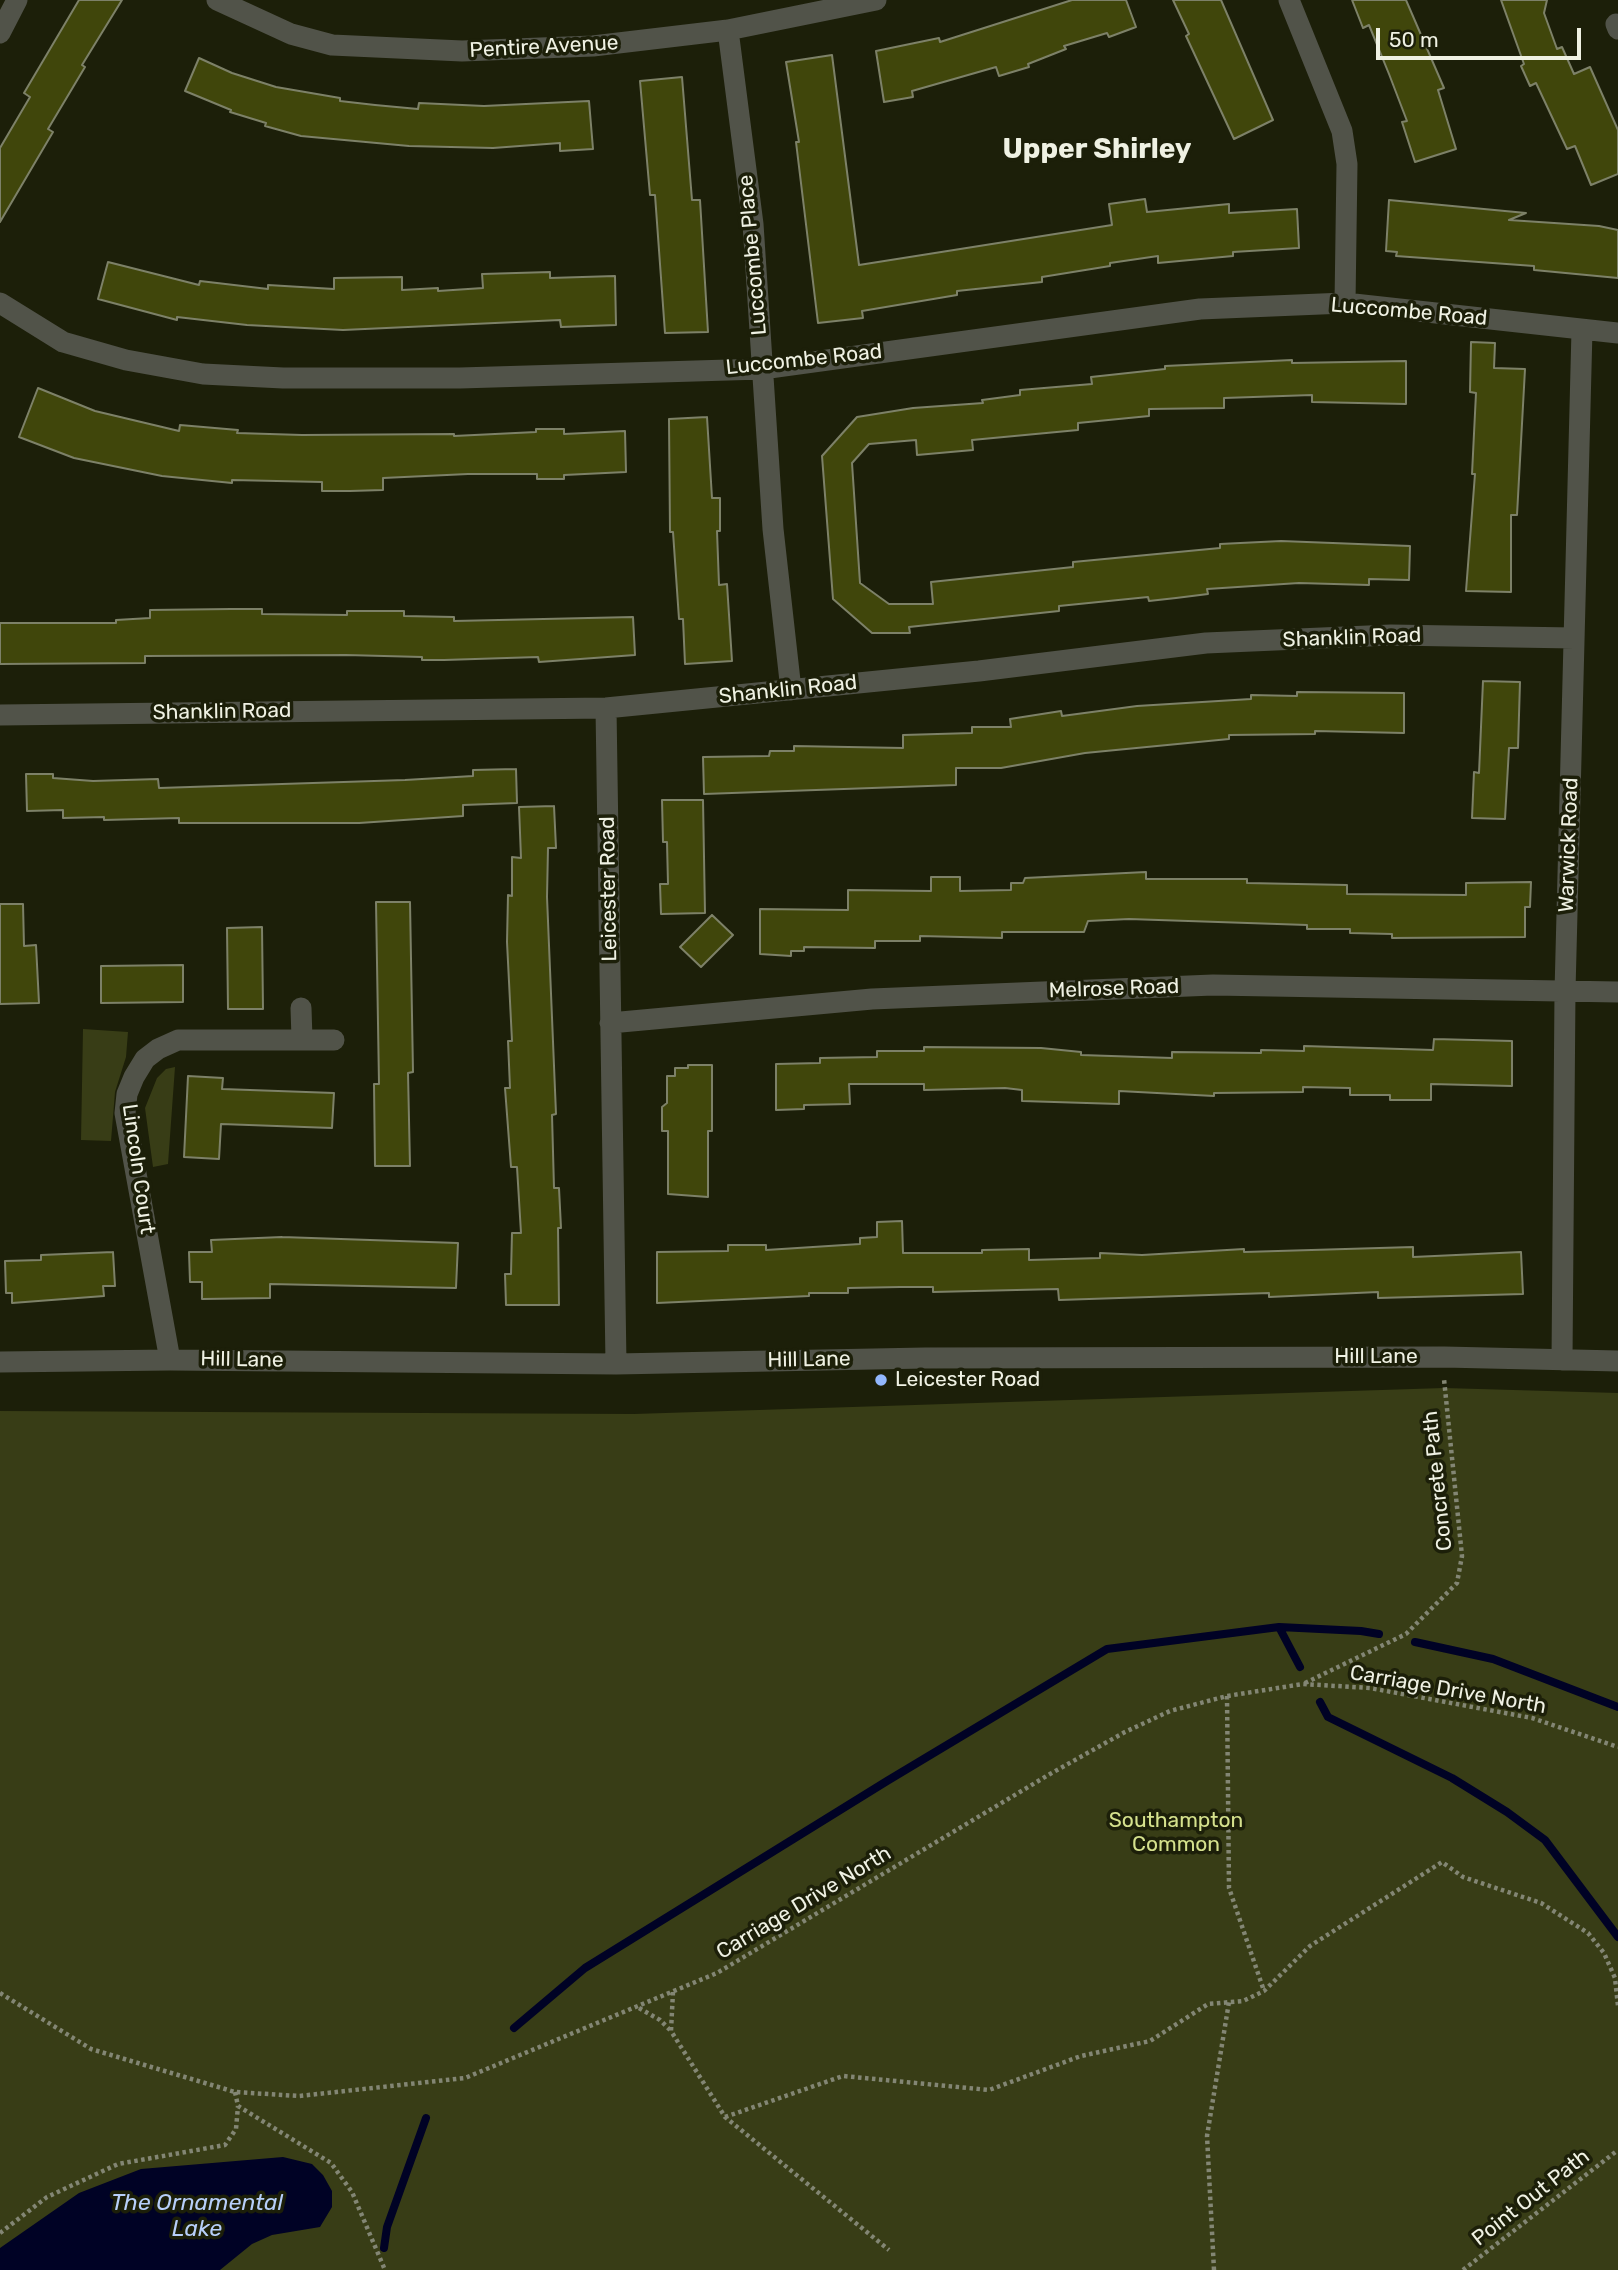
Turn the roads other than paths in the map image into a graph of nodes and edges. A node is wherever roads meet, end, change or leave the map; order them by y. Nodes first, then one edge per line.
1 (17, 0) edge
2 (217, 0) edge
3 (876, 0) edge
4 (1289, 0) edge
5 (728, 30) junction
6 (0, 33) edge
7 (0, 303) edge
8 (1345, 303) junction
9 (1582, 330) junction
10 (1618, 333) edge
11 (762, 369) junction
12 (1574, 638) junction
13 (791, 690) junction
14 (606, 708) junction
15 (0, 715) edge
16 (1564, 991) junction
17 (1618, 992) edge
18 (302, 1007) dead end
19 (610, 1023) junction
20 (302, 1039) junction
21 (334, 1040) dead end
22 (170, 1360) junction
23 (1562, 1360) junction
24 (0, 1362) edge
25 (1618, 1362) edge
26 (616, 1364) junction

1 - 6 street
2 - 5 street, Pentire Avenue
3 - 5 street, Pentire Avenue
4 - 8 street
5 - 11 street, Luccombe Place
7 - 11 street, Luccombe Road
8 - 9 street, Luccombe Road
8 - 11 street, Luccombe Road
9 - 10 street, Luccombe Road
9 - 12 street, Warwick Road
11 - 13 street, Luccombe Place
12 - 13 street, Shanklin Road
12 - 16 street, Warwick Road
13 - 14 street, Shanklin Road
14 - 15 street, Shanklin Road
14 - 19 street, Leicester Road
16 - 17 street, Melrose Road
16 - 19 street, Melrose Road
16 - 23 street, Warwick Road
18 - 20 street
19 - 26 street, Leicester Road
20 - 21 street, Lincoln Court
20 - 22 street, Lincoln Court
22 - 24 street, Hill Lane
22 - 26 street, Hill Lane
23 - 25 street, Hill Lane
23 - 26 street, Hill Lane

